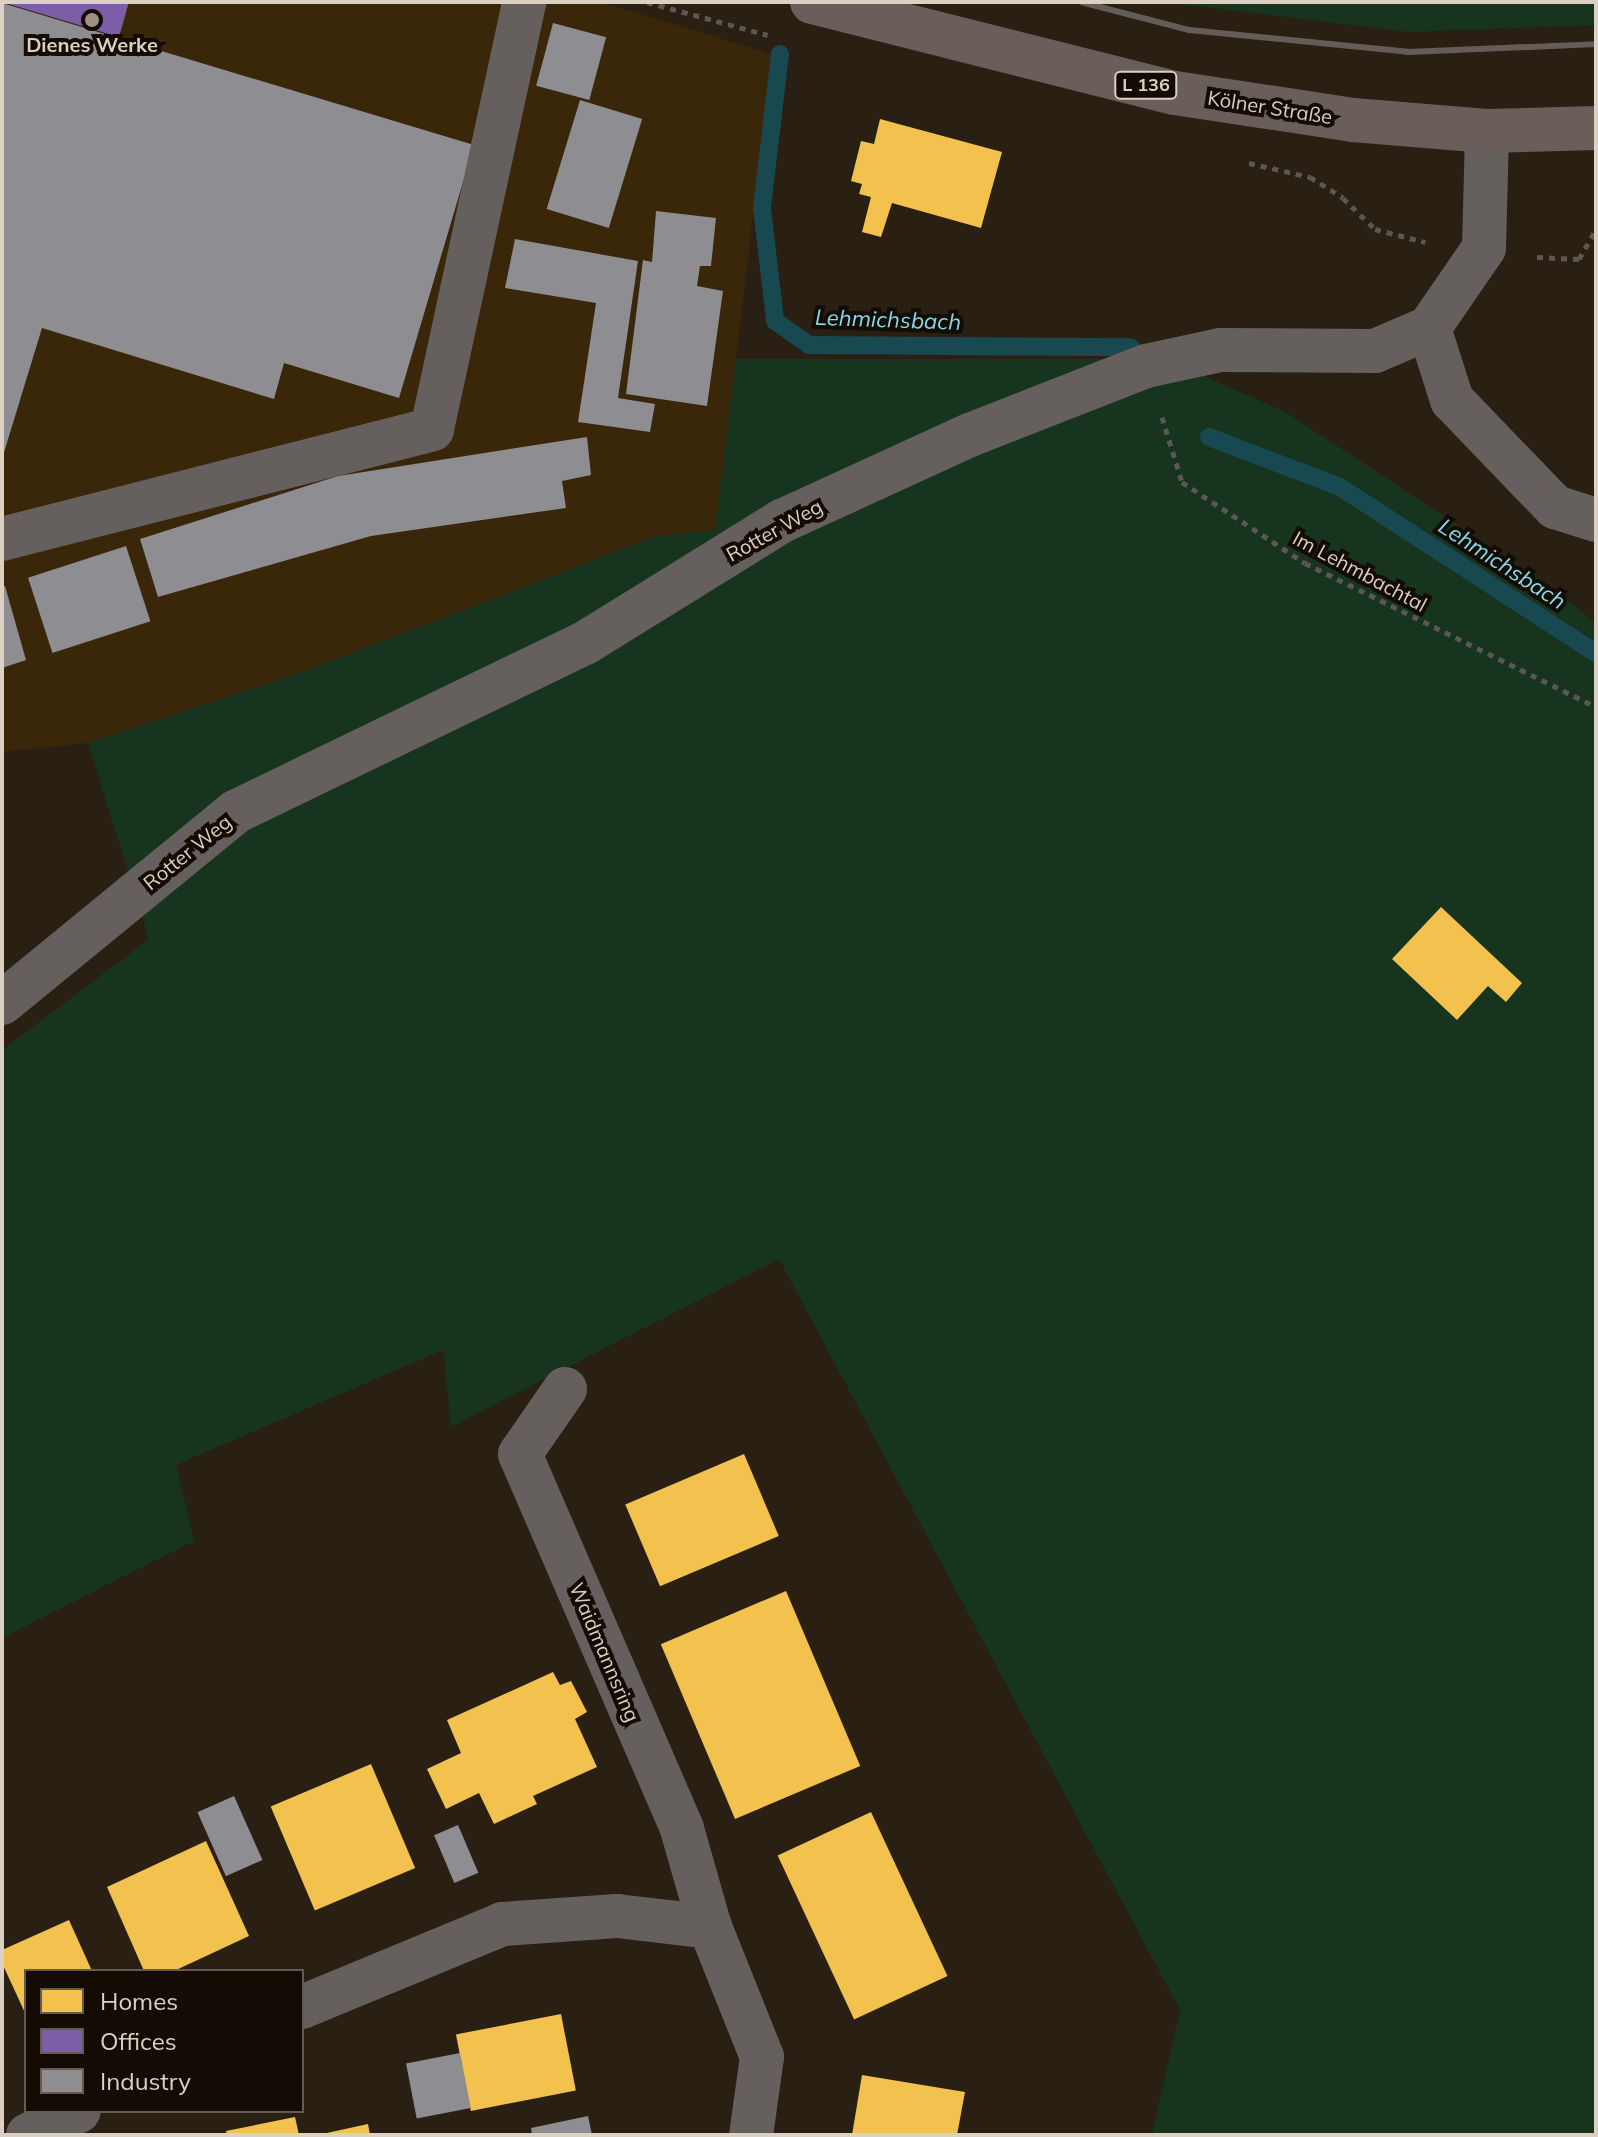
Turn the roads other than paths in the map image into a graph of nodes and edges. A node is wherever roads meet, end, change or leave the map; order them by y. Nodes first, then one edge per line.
1 (524, 2) edge
2 (812, 2) edge
3 (1596, 128) edge
4 (1487, 131) junction
5 (1429, 328) junction
6 (1596, 520) edge
7 (2, 539) edge
8 (2, 1003) edge
9 (565, 1389) dead end
10 (710, 1927) junction
11 (304, 2006) edge
12 (75, 2113) edge
13 (28, 2135) edge
14 (751, 2135) edge

1 - 7 street
2 - 4 main road, Kölner Straße / L 136
3 - 4 main road, Kölner Straße / L 136
4 - 5 street
5 - 6 street
5 - 8 street, Rotter Weg
9 - 10 street, Waidmannsring
10 - 11 street
10 - 14 street, Waidmannsring
12 - 13 street

